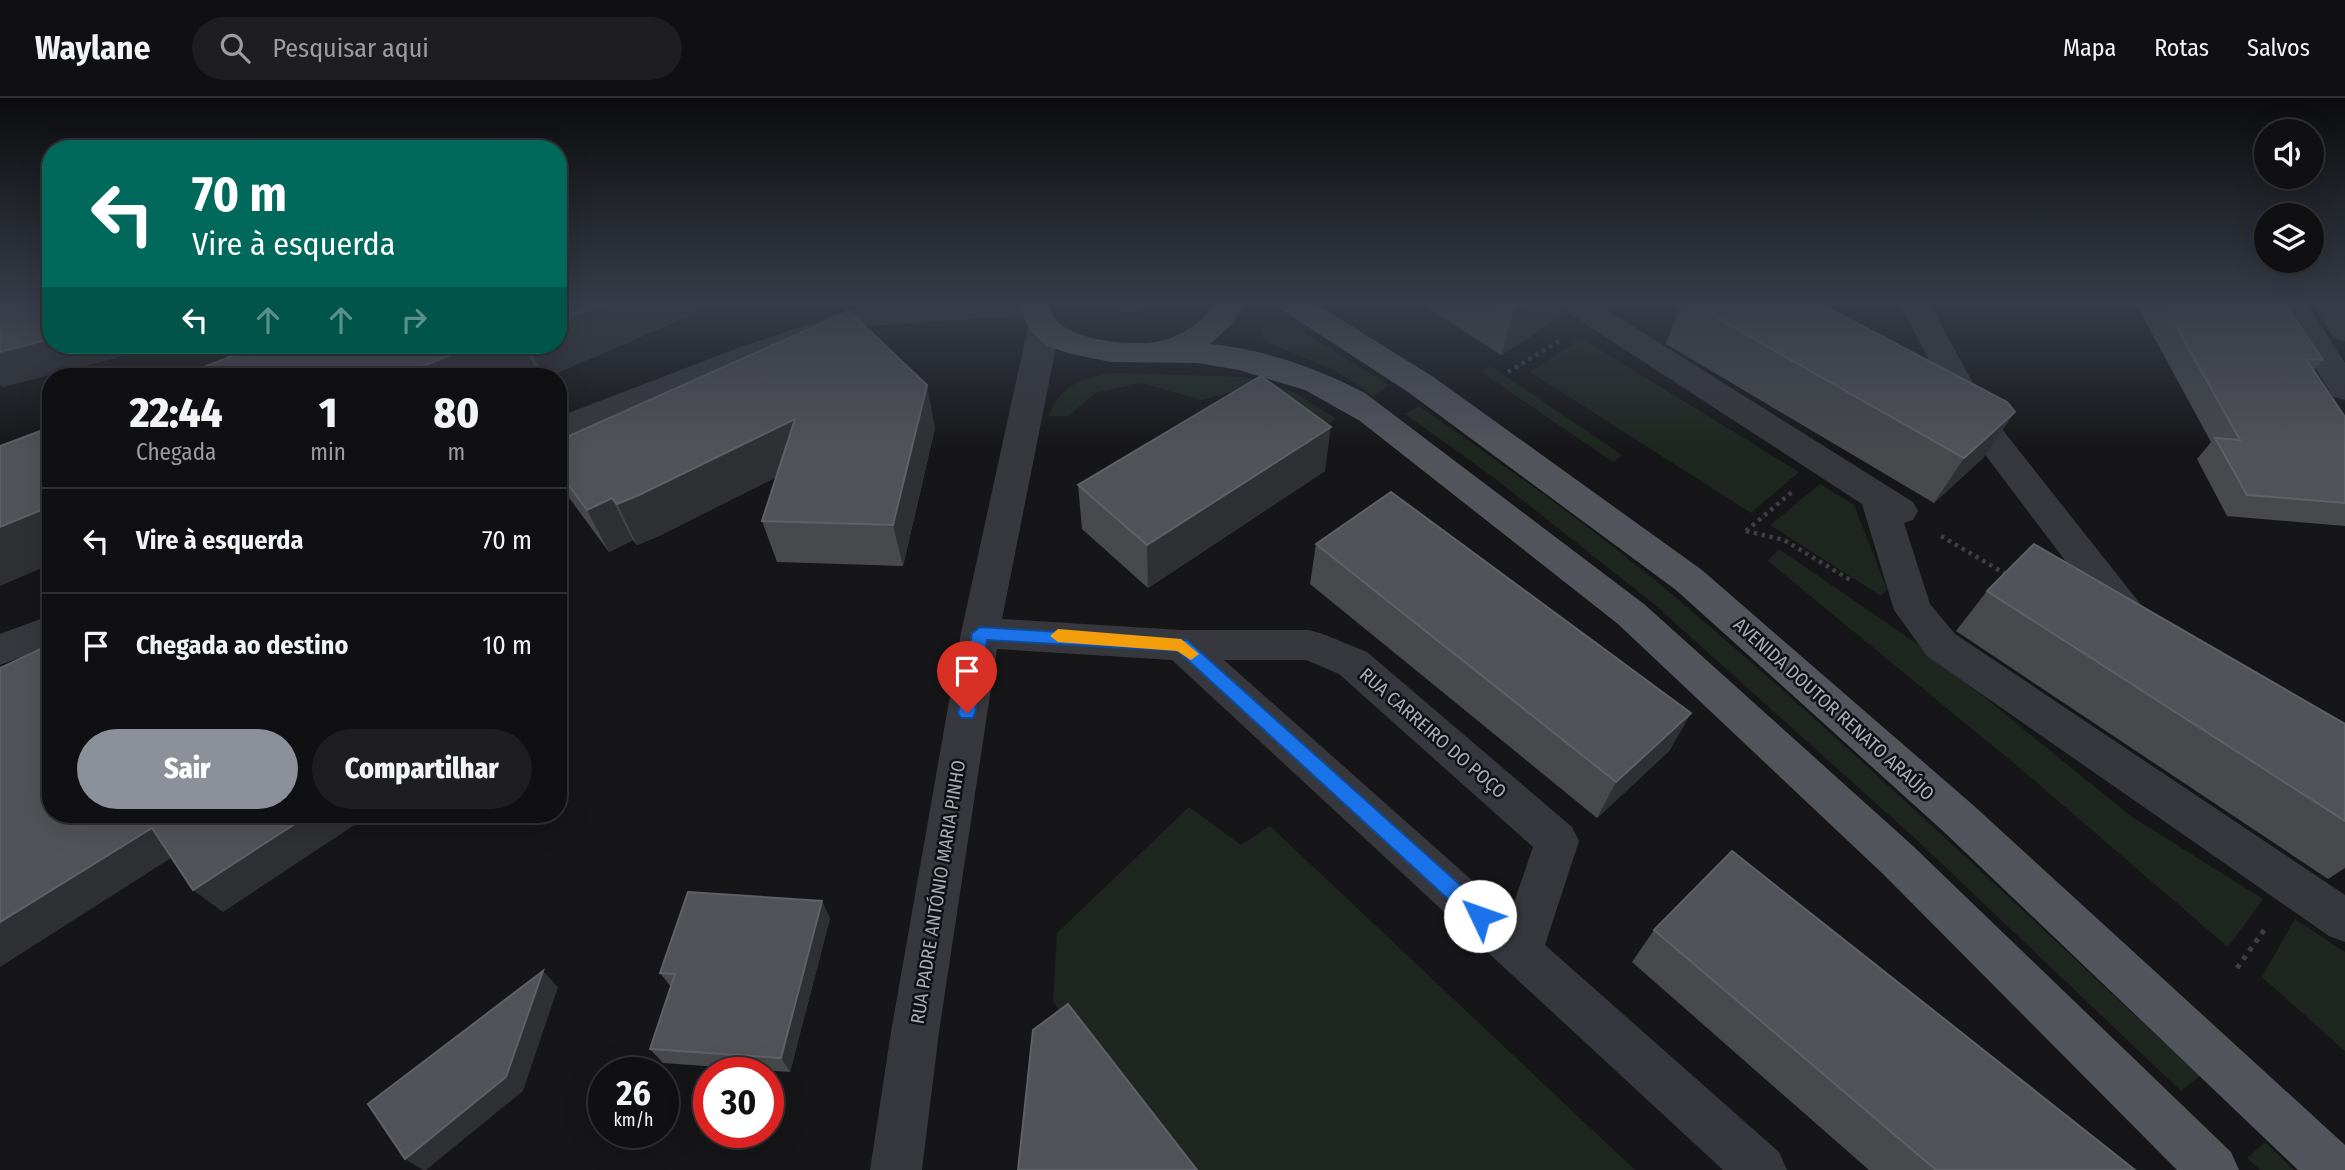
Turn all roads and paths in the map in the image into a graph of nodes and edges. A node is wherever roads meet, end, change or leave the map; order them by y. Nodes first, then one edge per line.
1 (761, 351) edge
2 (1029, 351) edge
3 (1109, 351) edge
4 (1164, 351) edge
5 (1368, 351) edge
6 (1542, 351) edge
7 (1650, 351) edge
8 (1940, 351) edge
9 (2321, 351) edge
10 (1161, 352) junction
11 (1508, 372) dead end
12 (2345, 389) edge
13 (567, 427) edge
14 (1891, 505) junction
15 (1762, 517) dead end
16 (1853, 582) dead end
17 (2019, 582) edge
18 (980, 633) junction
19 (42, 634) edge
20 (2163, 638) edge
21 (1181, 645) junction
22 (0, 650) edge
23 (2345, 921) edge
24 (1520, 952) junction
25 (2244, 958) dead end
26 (2237, 968) dead end
27 (896, 1170) edge
28 (1760, 1170) edge
29 (2213, 1170) edge
30 (2335, 1170) edge

1 - 13 street
2 - 18 street, RUA PADRE ANTÓNIO MARIA PINHO
3 - 10 main road
4 - 10 main road
5 - 30 main road, AVENIDA DOUTOR RENATO ARAÚJO
6 - 11 path
7 - 14 street
8 - 20 street
9 - 12 street
10 - 29 main road
14 - 17 path
14 - 23 street
15 - 16 path
18 - 21 street, RUA CARREIRO DO POÇO
18 - 27 street, RUA PADRE ANTÓNIO MARIA PINHO
19 - 22 street
21 - 24 street
21 - 24 street, RUA CARREIRO DO POÇO
24 - 28 street
25 - 26 path

